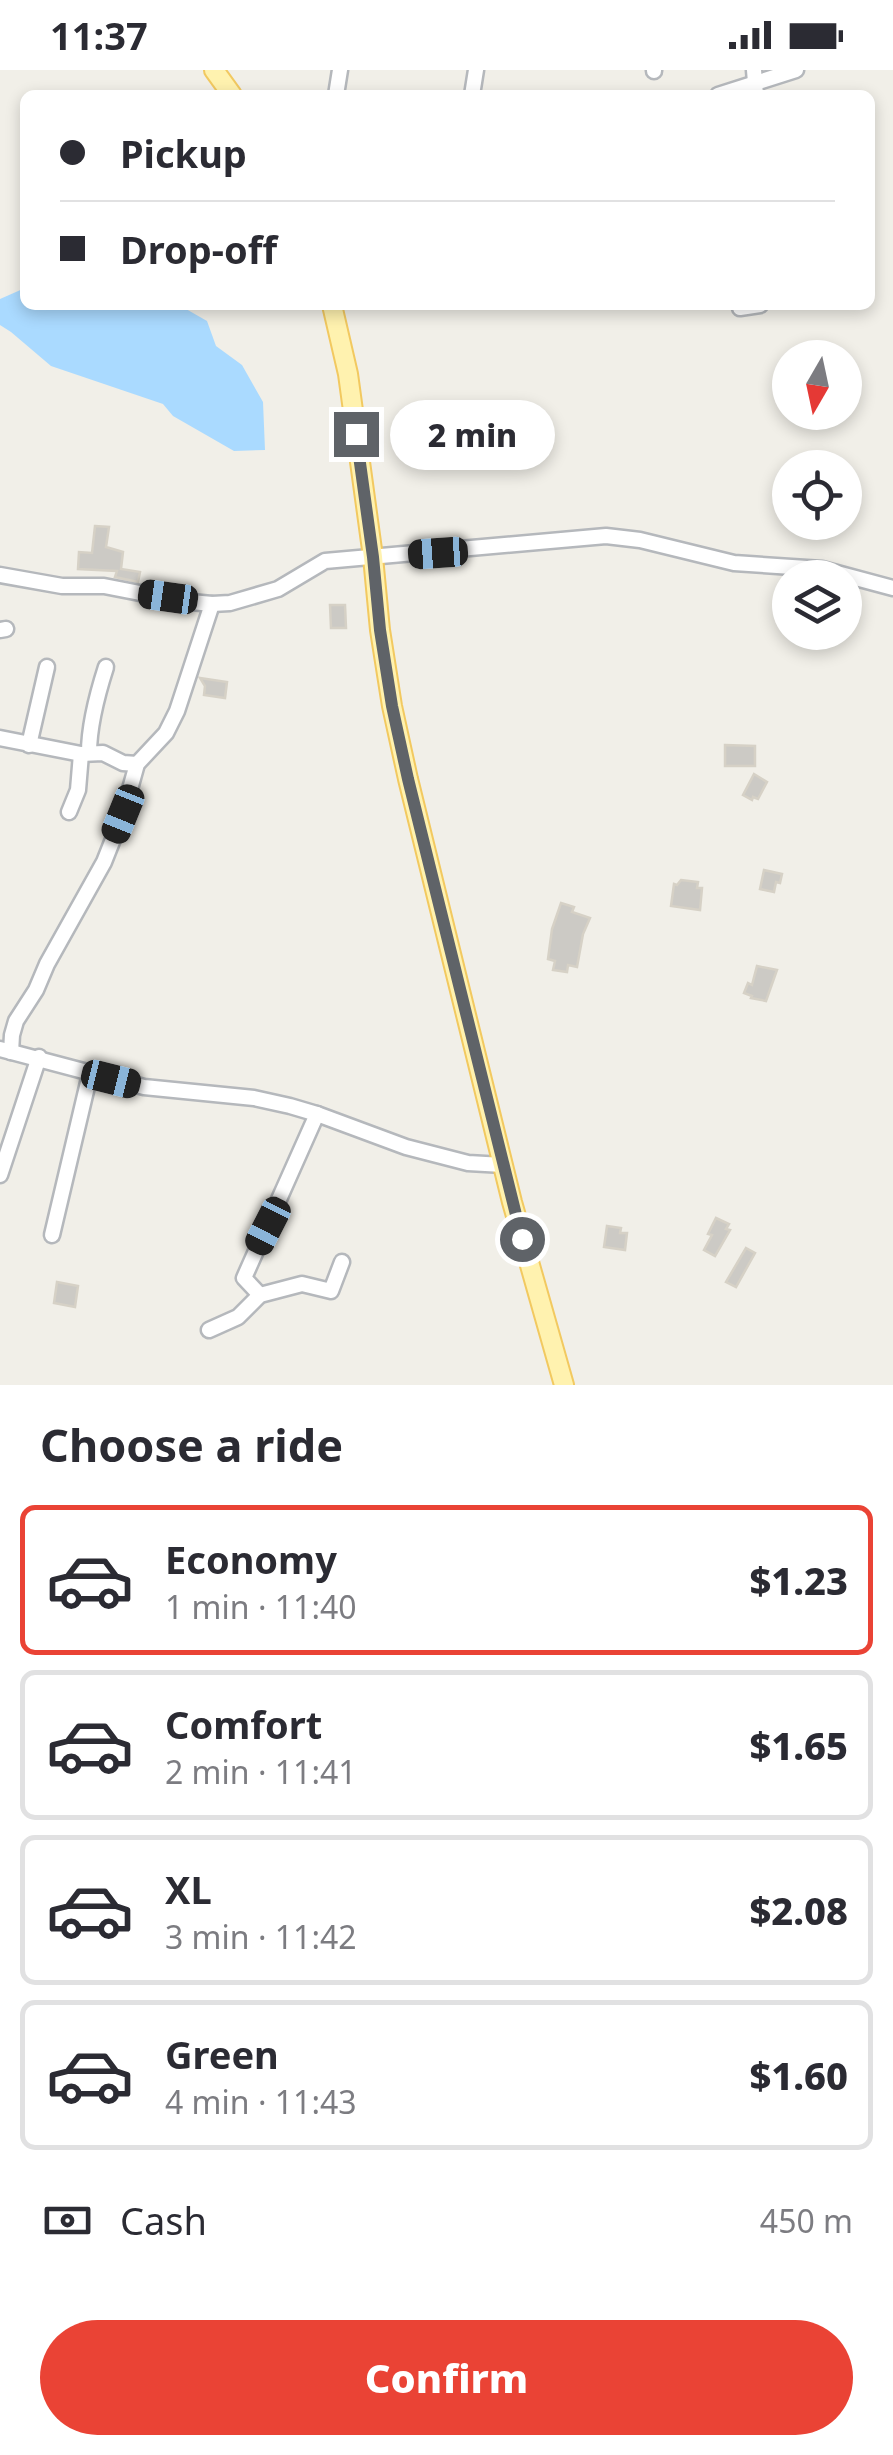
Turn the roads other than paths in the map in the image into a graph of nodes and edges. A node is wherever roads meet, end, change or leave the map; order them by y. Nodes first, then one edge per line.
1 (796, 70) edge
2 (755, 83) edge
3 (333, 310) edge
4 (373, 557) junction
5 (0, 575) edge
6 (893, 588) edge
7 (212, 604) junction
8 (47, 666) dead end
9 (106, 667) dead end
10 (0, 738) edge
11 (29, 744) junction
12 (85, 754) junction
13 (136, 764) junction
14 (68, 812) dead end
15 (6, 1050) edge
16 (39, 1058) junction
17 (90, 1074) junction
18 (318, 1114) junction
19 (503, 1166) junction
20 (0, 1175) edge
21 (52, 1235) dead end
22 (342, 1262) dead end
23 (260, 1296) junction
24 (209, 1330) dead end
25 (564, 1385) edge

1 - 2 street
3 - 4 main road
4 - 6 street
4 - 7 street
4 - 19 main road
5 - 7 street
7 - 13 street
8 - 11 street
9 - 12 street
10 - 11 street
11 - 12 street
12 - 13 street
12 - 14 street
13 - 15 street
15 - 16 street
16 - 17 street
16 - 20 street
17 - 18 street
17 - 21 street
18 - 19 street
18 - 23 street
19 - 25 main road
22 - 23 street
23 - 24 street

